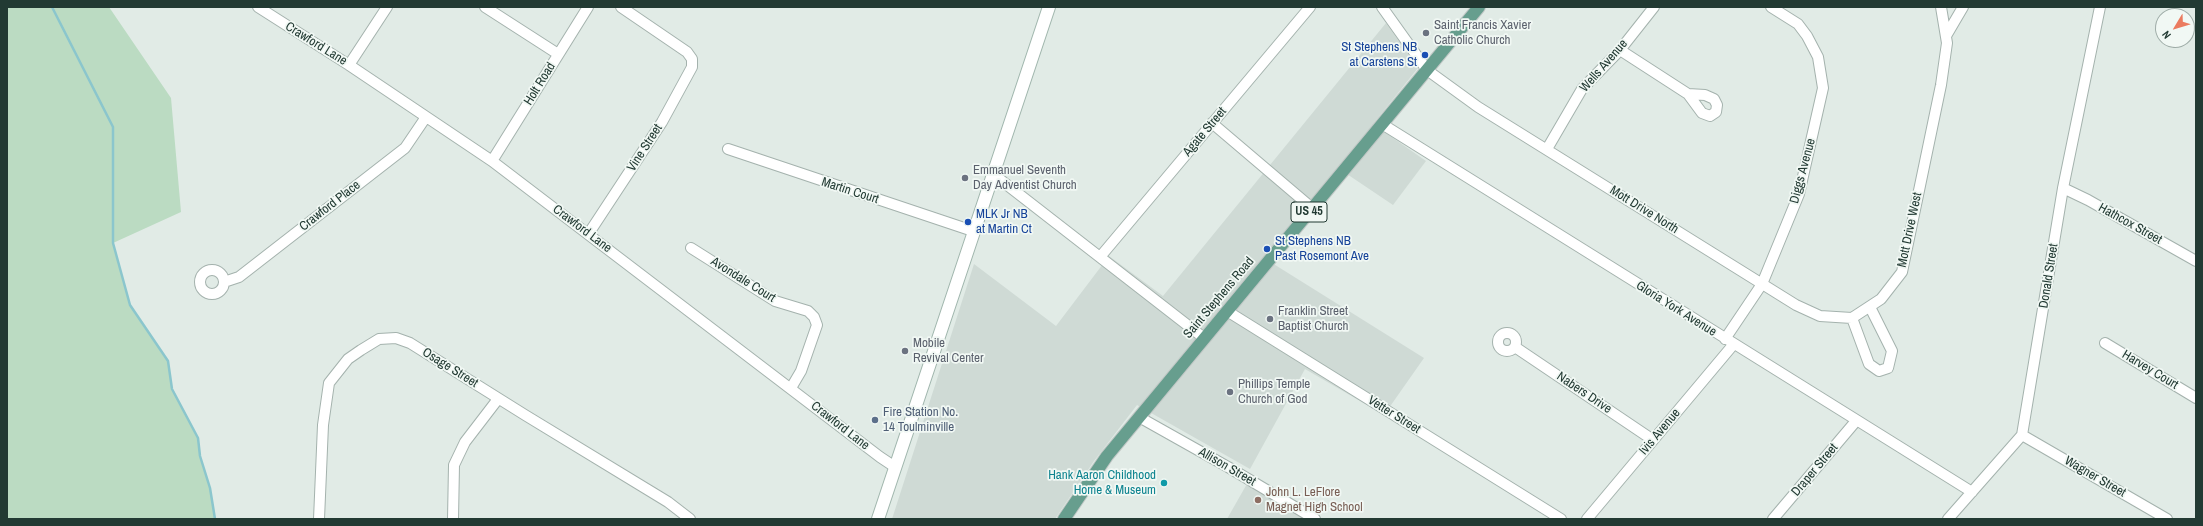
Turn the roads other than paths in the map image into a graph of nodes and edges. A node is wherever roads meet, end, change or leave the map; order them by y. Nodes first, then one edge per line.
1 (258, 7) edge
2 (387, 7) edge
3 (485, 7) edge
4 (588, 7) edge
5 (621, 7) edge
6 (1049, 7) edge
7 (1310, 7) edge
8 (1382, 7) edge
9 (1479, 7) edge
10 (1654, 7) edge
11 (1771, 7) edge
12 (1941, 7) edge
13 (1963, 7) edge
14 (2100, 7) edge
15 (1946, 36) junction
16 (1620, 50) junction
17 (558, 54) junction
18 (350, 65) junction
19 (1427, 70) junction
20 (1688, 94) dead end
21 (426, 117) junction
22 (1212, 123) junction
23 (1382, 124) junction
24 (728, 149) dead end
25 (1547, 149) junction
26 (492, 161) junction
27 (993, 174) junction
28 (2063, 188) junction
29 (1312, 208) junction
30 (973, 231) junction
31 (588, 233) junction
32 (691, 248) dead end
33 (1100, 257) junction
34 (2196, 261) edge
35 (224, 282) dead end
36 (1762, 284) junction
37 (1870, 307) junction
38 (1226, 311) junction
39 (1852, 318) junction
40 (1204, 338) junction
41 (1729, 342) junction
42 (2104, 343) dead end
43 (1515, 347) dead end
44 (791, 388) junction
45 (2196, 398) edge
46 (498, 399) junction
47 (1139, 418) junction
48 (1856, 421) junction
49 (2022, 435) junction
50 (1653, 440) junction
51 (895, 466) junction
52 (1972, 492) junction
53 (318, 519) edge
54 (453, 519) edge
55 (690, 519) edge
56 (878, 519) edge
57 (1064, 519) edge
58 (1315, 519) edge
59 (1561, 519) edge
60 (1587, 519) edge
61 (1774, 519) edge
62 (1948, 519) edge
63 (2167, 519) edge

1 - 18 street, Crawford Lane
2 - 18 street
3 - 17 street
4 - 17 street, Holt Road
5 - 31 street, Vine Street
6 - 27 main road
7 - 22 street, Agate Street
8 - 19 street, Mott Drive North
9 - 19 main road, Saint Stephens Road / US 45
10 - 16 street, Wells Avenue
11 - 36 street, Diggs Avenue
12 - 15 street, Mott Drive West
13 - 15 street
14 - 28 street, Donald Street
15 - 37 street, Mott Drive West
16 - 20 street
16 - 25 street, Wells Avenue
17 - 26 street, Holt Road
18 - 21 street, Crawford Lane
19 - 23 main road, Saint Stephens Road / US 45
19 - 25 street, Mott Drive North
21 - 26 street, Crawford Lane
21 - 35 street, Crawford Place
22 - 29 street
22 - 33 street, Agate Street
23 - 29 main road, Saint Stephens Road / US 45
23 - 41 street, Gloria York Avenue
24 - 30 street, Martin Court
25 - 36 street, Mott Drive North
26 - 31 street, Crawford Lane
27 - 30 main road
27 - 33 street
28 - 34 street, Hathcox Street
28 - 49 street, Donald Street
29 - 38 main road, Saint Stephens Road / US 45
30 - 51 main road
31 - 44 street, Crawford Lane
32 - 44 street, Avondale Court
33 - 40 street
36 - 39 street, Mott Drive North
36 - 41 street, Diggs Avenue
37 - 39 street
37 - 39 street
38 - 40 main road, Saint Stephens Road / US 45
38 - 59 street, Vetter Street
40 - 47 main road, Saint Stephens Road / US 45
41 - 48 street, Gloria York Avenue
41 - 50 street, Ivis Avenue
42 - 45 street, Harvey Court
43 - 50 street, Nabers Drive
44 - 51 street, Crawford Lane
46 - 53 street, Osage Street
46 - 54 street
46 - 55 street, Osage Street
47 - 57 main road, Saint Stephens Road / US 45
47 - 58 street, Allison Street
48 - 52 street, Gloria York Avenue
48 - 61 street, Draper Street
49 - 52 street
49 - 63 street, Wagner Street
50 - 60 street, Ivis Avenue
51 - 56 main road
52 - 62 street

